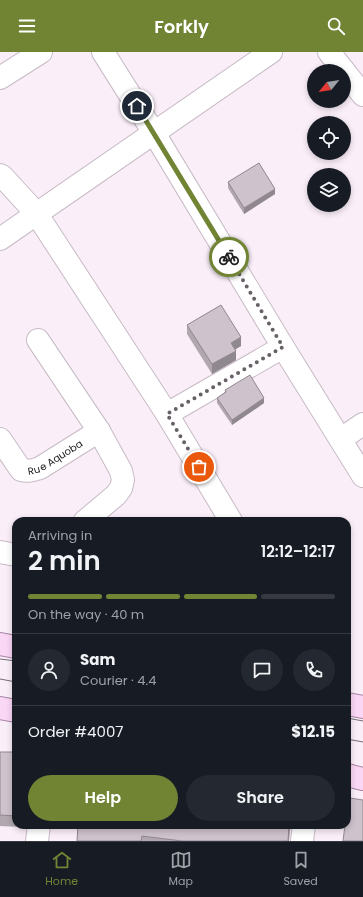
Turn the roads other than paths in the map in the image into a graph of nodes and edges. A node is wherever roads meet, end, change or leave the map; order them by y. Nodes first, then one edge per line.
1 (41, 52) edge
2 (103, 52) edge
3 (329, 52) edge
4 (265, 54) edge
5 (338, 64) edge
6 (0, 78) edge
7 (351, 80) edge
8 (363, 95) edge
9 (154, 133) junction
10 (0, 175) edge
11 (36, 213) junction
12 (0, 239) edge
13 (38, 340) dead end
14 (283, 347) junction
15 (167, 414) junction
16 (363, 424) edge
17 (99, 431) junction
18 (0, 439) edge
19 (341, 439) junction
20 (363, 476) edge
21 (90, 517) edge
22 (229, 517) edge
23 (0, 552) edge
24 (12, 554) edge
25 (0, 644) edge
26 (12, 646) edge
27 (351, 705) edge
28 (363, 707) edge
29 (0, 708) edge
30 (12, 710) edge
31 (351, 776) edge
32 (363, 779) edge
33 (39, 829) edge
34 (304, 829) edge
35 (38, 841) edge
36 (302, 841) edge

1 - 6 street
2 - 9 street
3 - 5 street
4 - 9 street
7 - 8 street
9 - 11 street
9 - 14 street
10 - 11 street
11 - 12 street
11 - 15 street
13 - 17 street
14 - 15 street
14 - 19 street
15 - 22 street
16 - 19 street
17 - 18 street, Rue Aquoba
17 - 21 street
19 - 20 street
23 - 24 street
25 - 26 main road
27 - 28 main road
29 - 30 main road
31 - 32 main road
33 - 35 street
34 - 36 street

